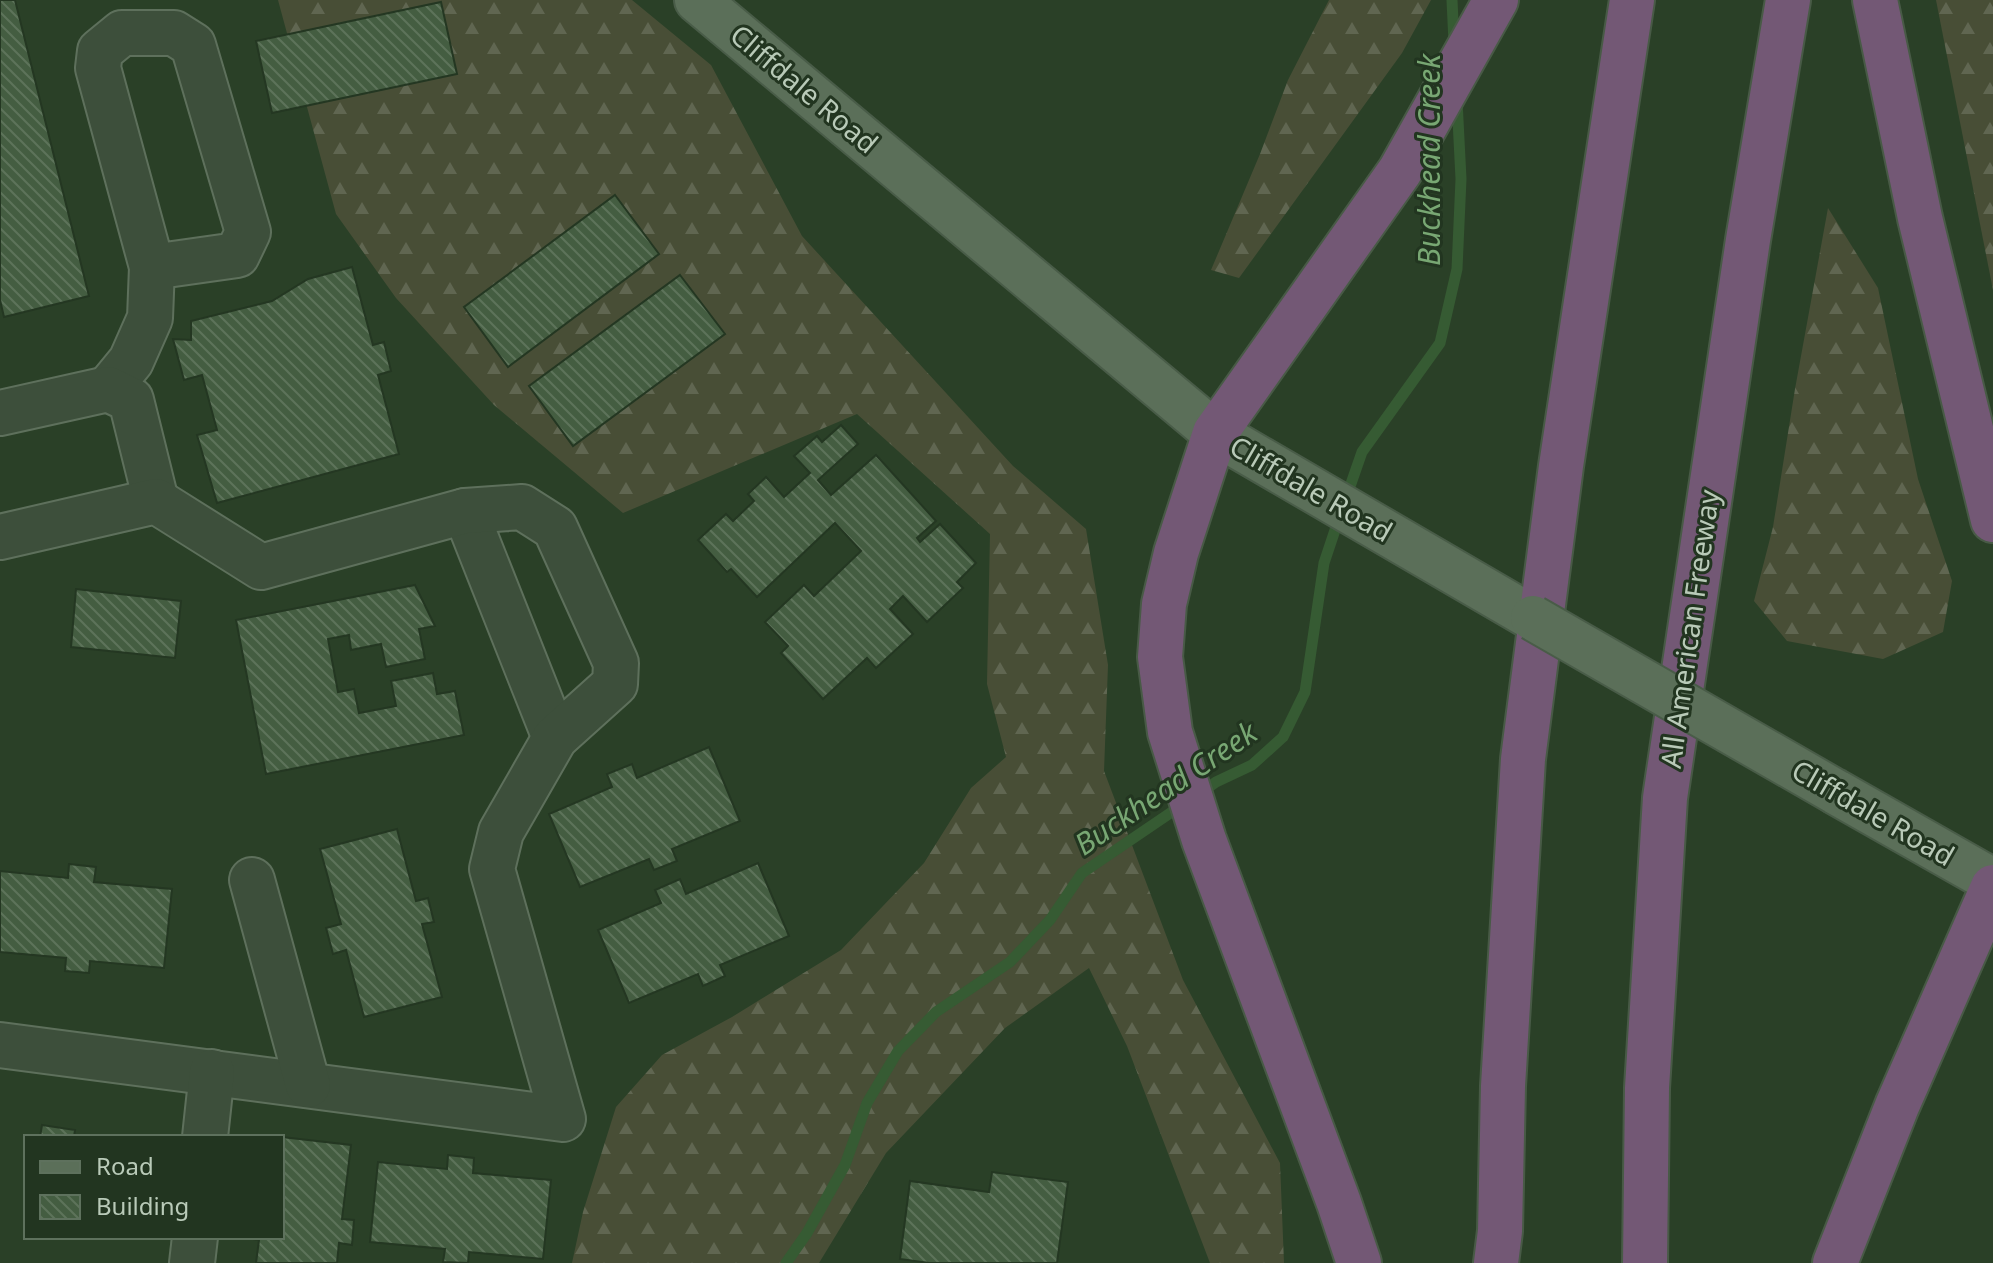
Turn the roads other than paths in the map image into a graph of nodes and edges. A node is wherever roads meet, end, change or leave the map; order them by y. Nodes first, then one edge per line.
1 (697, 0) edge
2 (1496, 0) edge
3 (1632, 0) edge
4 (1788, 0) edge
5 (1875, 0) edge
6 (152, 267) junction
7 (108, 389) junction
8 (0, 413) edge
9 (1215, 433) junction
10 (156, 501) junction
11 (465, 511) junction
12 (1993, 520) edge
13 (0, 537) edge
14 (555, 738) junction
15 (252, 880) dead end
16 (1993, 881) edge
17 (1993, 887) edge
18 (0, 1045) edge
19 (212, 1072) junction
20 (308, 1085) junction
21 (205, 1135) edge
22 (195, 1239) edge
23 (192, 1263) edge
24 (1359, 1263) edge
25 (1496, 1263) edge
26 (1645, 1263) edge
27 (1835, 1263) edge

1 - 9 main road, Cliffdale Road
2 - 9 highway
3 - 25 highway
4 - 26 highway, All American Freeway
5 - 12 highway
6 - 6 lane
6 - 7 lane
7 - 8 lane
7 - 10 lane
9 - 16 main road, Cliffdale Road, bridge
9 - 24 highway
10 - 11 lane
10 - 13 lane
11 - 14 lane
11 - 14 lane
14 - 20 lane
15 - 20 lane
17 - 27 highway
18 - 19 lane
19 - 20 lane
19 - 21 lane
22 - 23 lane

